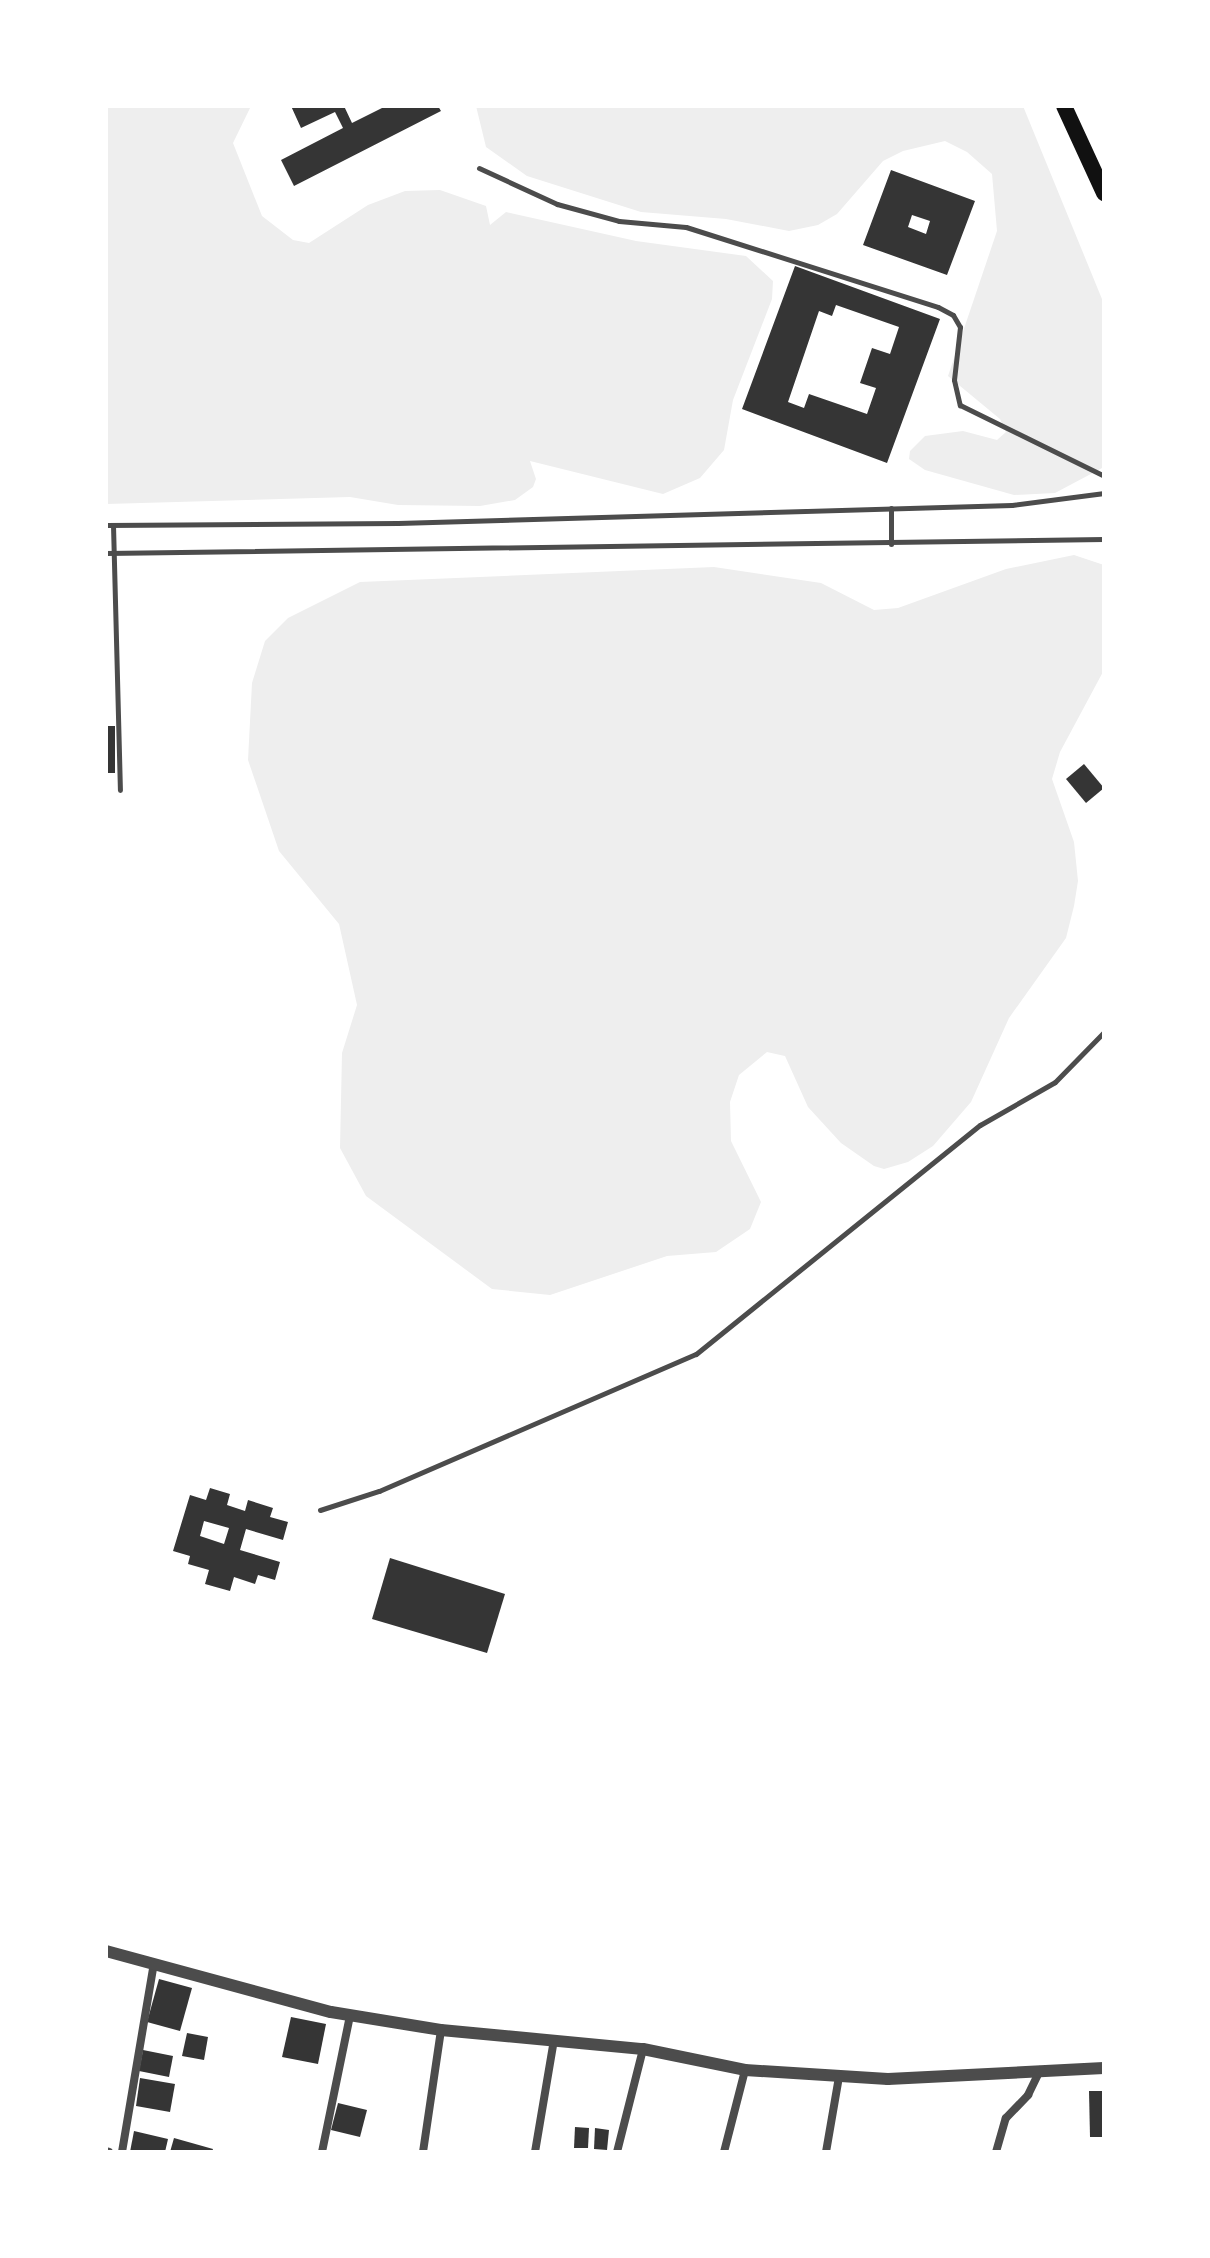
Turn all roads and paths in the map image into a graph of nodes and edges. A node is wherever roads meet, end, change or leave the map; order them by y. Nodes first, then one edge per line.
1 (1064, 106) edge
2 (479, 168) dead end
3 (1104, 193) edge
4 (1104, 476) edge
5 (1104, 493) edge
6 (891, 508) junction
7 (110, 525) edge
8 (1102, 541) edge
9 (891, 544) junction
10 (106, 553) edge
11 (115, 553) junction
12 (120, 790) dead end
13 (1104, 1032) edge
14 (320, 1510) dead end
15 (106, 1951) edge
16 (154, 1963) junction
17 (350, 2015) junction
18 (441, 2030) junction
19 (554, 2040) junction
20 (643, 2049) junction
21 (1104, 2068) edge
22 (1041, 2069) junction
23 (745, 2070) junction
24 (839, 2077) junction
25 (122, 2152) edge
26 (322, 2152) edge
27 (423, 2152) edge
28 (535, 2152) edge
29 (617, 2152) edge
30 (724, 2152) edge
31 (826, 2152) edge
32 (996, 2152) edge

1 - 3 highway
2 - 4 lane
5 - 6 lane
6 - 7 lane
6 - 9 lane
7 - 11 lane
8 - 9 lane
9 - 11 lane
10 - 11 lane
11 - 12 lane
13 - 14 lane
15 - 16 street
16 - 17 street
16 - 25 street
17 - 18 street
17 - 26 street
18 - 19 street
18 - 27 street
19 - 20 street
19 - 28 street
20 - 23 street
20 - 29 street
21 - 22 street
22 - 24 street
22 - 32 street
23 - 24 street
23 - 30 street
24 - 31 street

